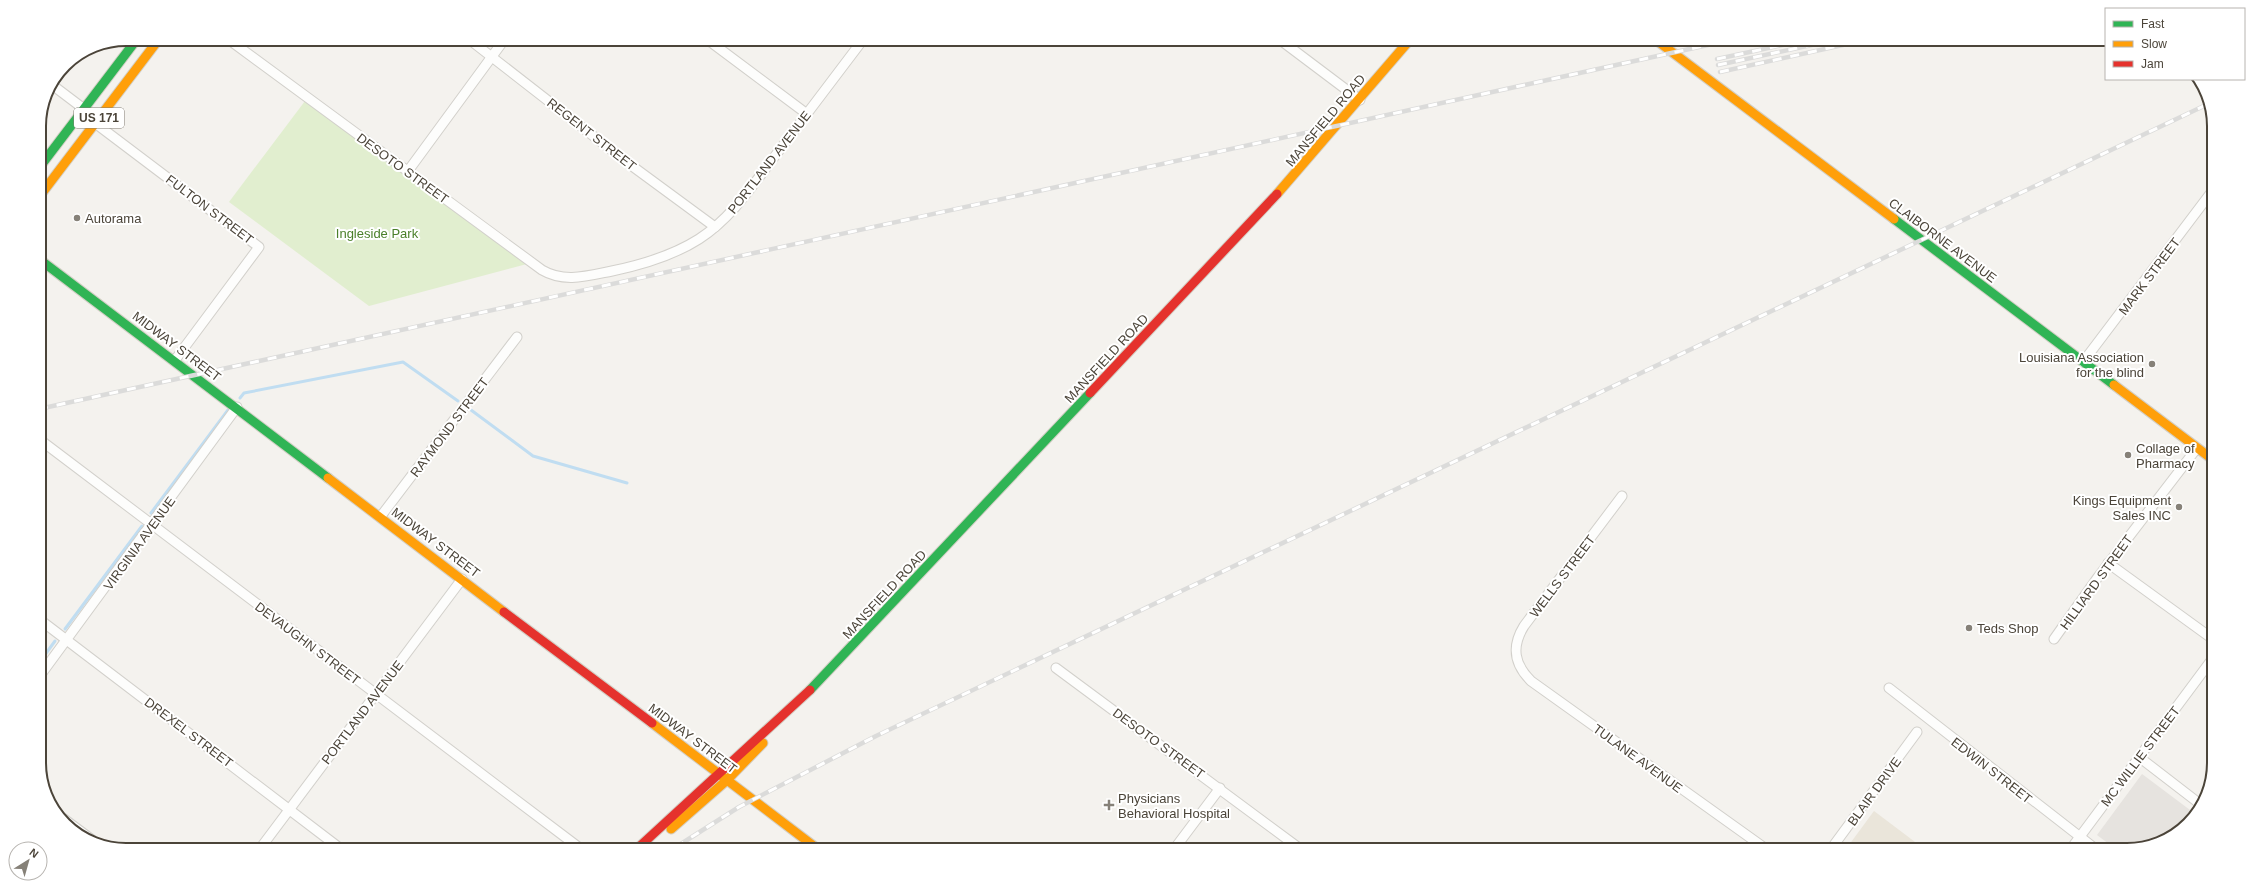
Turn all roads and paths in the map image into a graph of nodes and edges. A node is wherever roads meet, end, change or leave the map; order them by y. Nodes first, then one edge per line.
1 (132, 46) edge
2 (154, 46) edge
3 (237, 46) edge
4 (478, 46) edge
5 (499, 46) edge
6 (716, 46) edge
7 (858, 46) edge
8 (1288, 46) edge
9 (1405, 46) edge
10 (1665, 46) edge
11 (491, 56) junction
12 (56, 88) edge
13 (1360, 100) junction
14 (84, 109) junction
15 (807, 114) junction
16 (95, 123) junction
17 (46, 159) edge
18 (408, 172) junction
19 (46, 188) edge
20 (2207, 198) edge
21 (715, 227) junction
22 (46, 264) edge
23 (585, 276) joint
24 (517, 337) dead end
25 (175, 360) junction
26 (2083, 362) junction
27 (237, 407) junction
28 (46, 444) edge
29 (2197, 448) junction
30 (2207, 455) edge
31 (1622, 496) dead end
32 (380, 516) junction
33 (152, 524) junction
34 (2108, 563) junction
35 (462, 578) junction
36 (46, 624) edge
37 (2207, 635) edge
38 (2054, 639) dead end
39 (67, 640) junction
40 (1516, 661) joint
41 (2207, 666) edge
42 (46, 668) edge
43 (1056, 668) dead end
44 (815, 685) junction
45 (1889, 688) dead end
46 (376, 694) junction
47 (1917, 732) dead end
48 (2139, 757) junction
49 (720, 774) junction
50 (727, 780) junction
51 (1220, 788) junction
52 (2197, 802) edge
53 (289, 809) junction
54 (2079, 837) junction
55 (264, 843) edge
56 (334, 843) edge
57 (573, 843) edge
58 (643, 843) edge
59 (652, 843) edge
60 (810, 843) edge
61 (1179, 843) edge
62 (1292, 843) edge
63 (1758, 843) edge
64 (1835, 843) edge
65 (2075, 843) edge
66 (2087, 843) edge

1 - 14 main road, US 171
2 - 16 main road, US 171
3 - 18 street, DESOTO STREET
4 - 11 street, REGENT STREET
5 - 11 street
6 - 15 street
7 - 15 street, PORTLAND AVENUE
8 - 13 street
9 - 13 main road, MANSFIELD ROAD
10 - 26 main road, CLAIBORNE AVENUE
11 - 18 street
11 - 21 street, REGENT STREET
12 - 14 street, FULTON STREET
13 - 44 main road, MANSFIELD ROAD
14 - 16 street, FULTON STREET
14 - 17 main road, US 171
15 - 21 street, PORTLAND AVENUE
16 - 19 main road, US 171
16 - 25 street, FULTON STREET
18 - 23 street, DESOTO STREET
20 - 26 street, MARK STREET
21 - 23 street, PORTLAND AVENUE
22 - 25 main road, MIDWAY STREET
24 - 32 street, RAYMOND STREET
25 - 27 main road, MIDWAY STREET
26 - 29 main road, CLAIBORNE AVENUE
27 - 32 main road, MIDWAY STREET
27 - 33 street, VIRGINIA AVENUE
28 - 33 street, DEVAUGHN STREET
29 - 30 main road, CLAIBORNE AVENUE
29 - 34 street, HILLIARD STREET
31 - 40 street, WELLS STREET
32 - 35 main road, MIDWAY STREET
33 - 39 street, VIRGINIA AVENUE
33 - 46 street, DEVAUGHN STREET
34 - 37 street
34 - 38 street, HILLIARD STREET
35 - 46 street, PORTLAND AVENUE
35 - 49 main road, MIDWAY STREET
36 - 39 street, DREXEL STREET
39 - 42 street, VIRGINIA AVENUE
39 - 53 street, DREXEL STREET
40 - 63 street, TULANE AVENUE
41 - 48 street, MC WILLIE STREET
43 - 51 street, DESOTO STREET
44 - 49 main road, MANSFIELD ROAD
44 - 50 main road, MANSFIELD ROAD
45 - 54 street, EDWIN STREET
46 - 53 street, PORTLAND AVENUE
46 - 57 street, DEVAUGHN STREET
47 - 64 street, BLAIR DRIVE
48 - 52 street
48 - 54 street, MC WILLIE STREET
49 - 50 main road, MIDWAY STREET
49 - 58 main road, MANSFIELD ROAD
50 - 59 main road, MANSFIELD ROAD
50 - 60 main road, MIDWAY STREET
51 - 61 street
51 - 62 street, DESOTO STREET
53 - 55 street, PORTLAND AVENUE
53 - 56 street, DREXEL STREET
54 - 65 street, MC WILLIE STREET
54 - 66 street, EDWIN STREET

